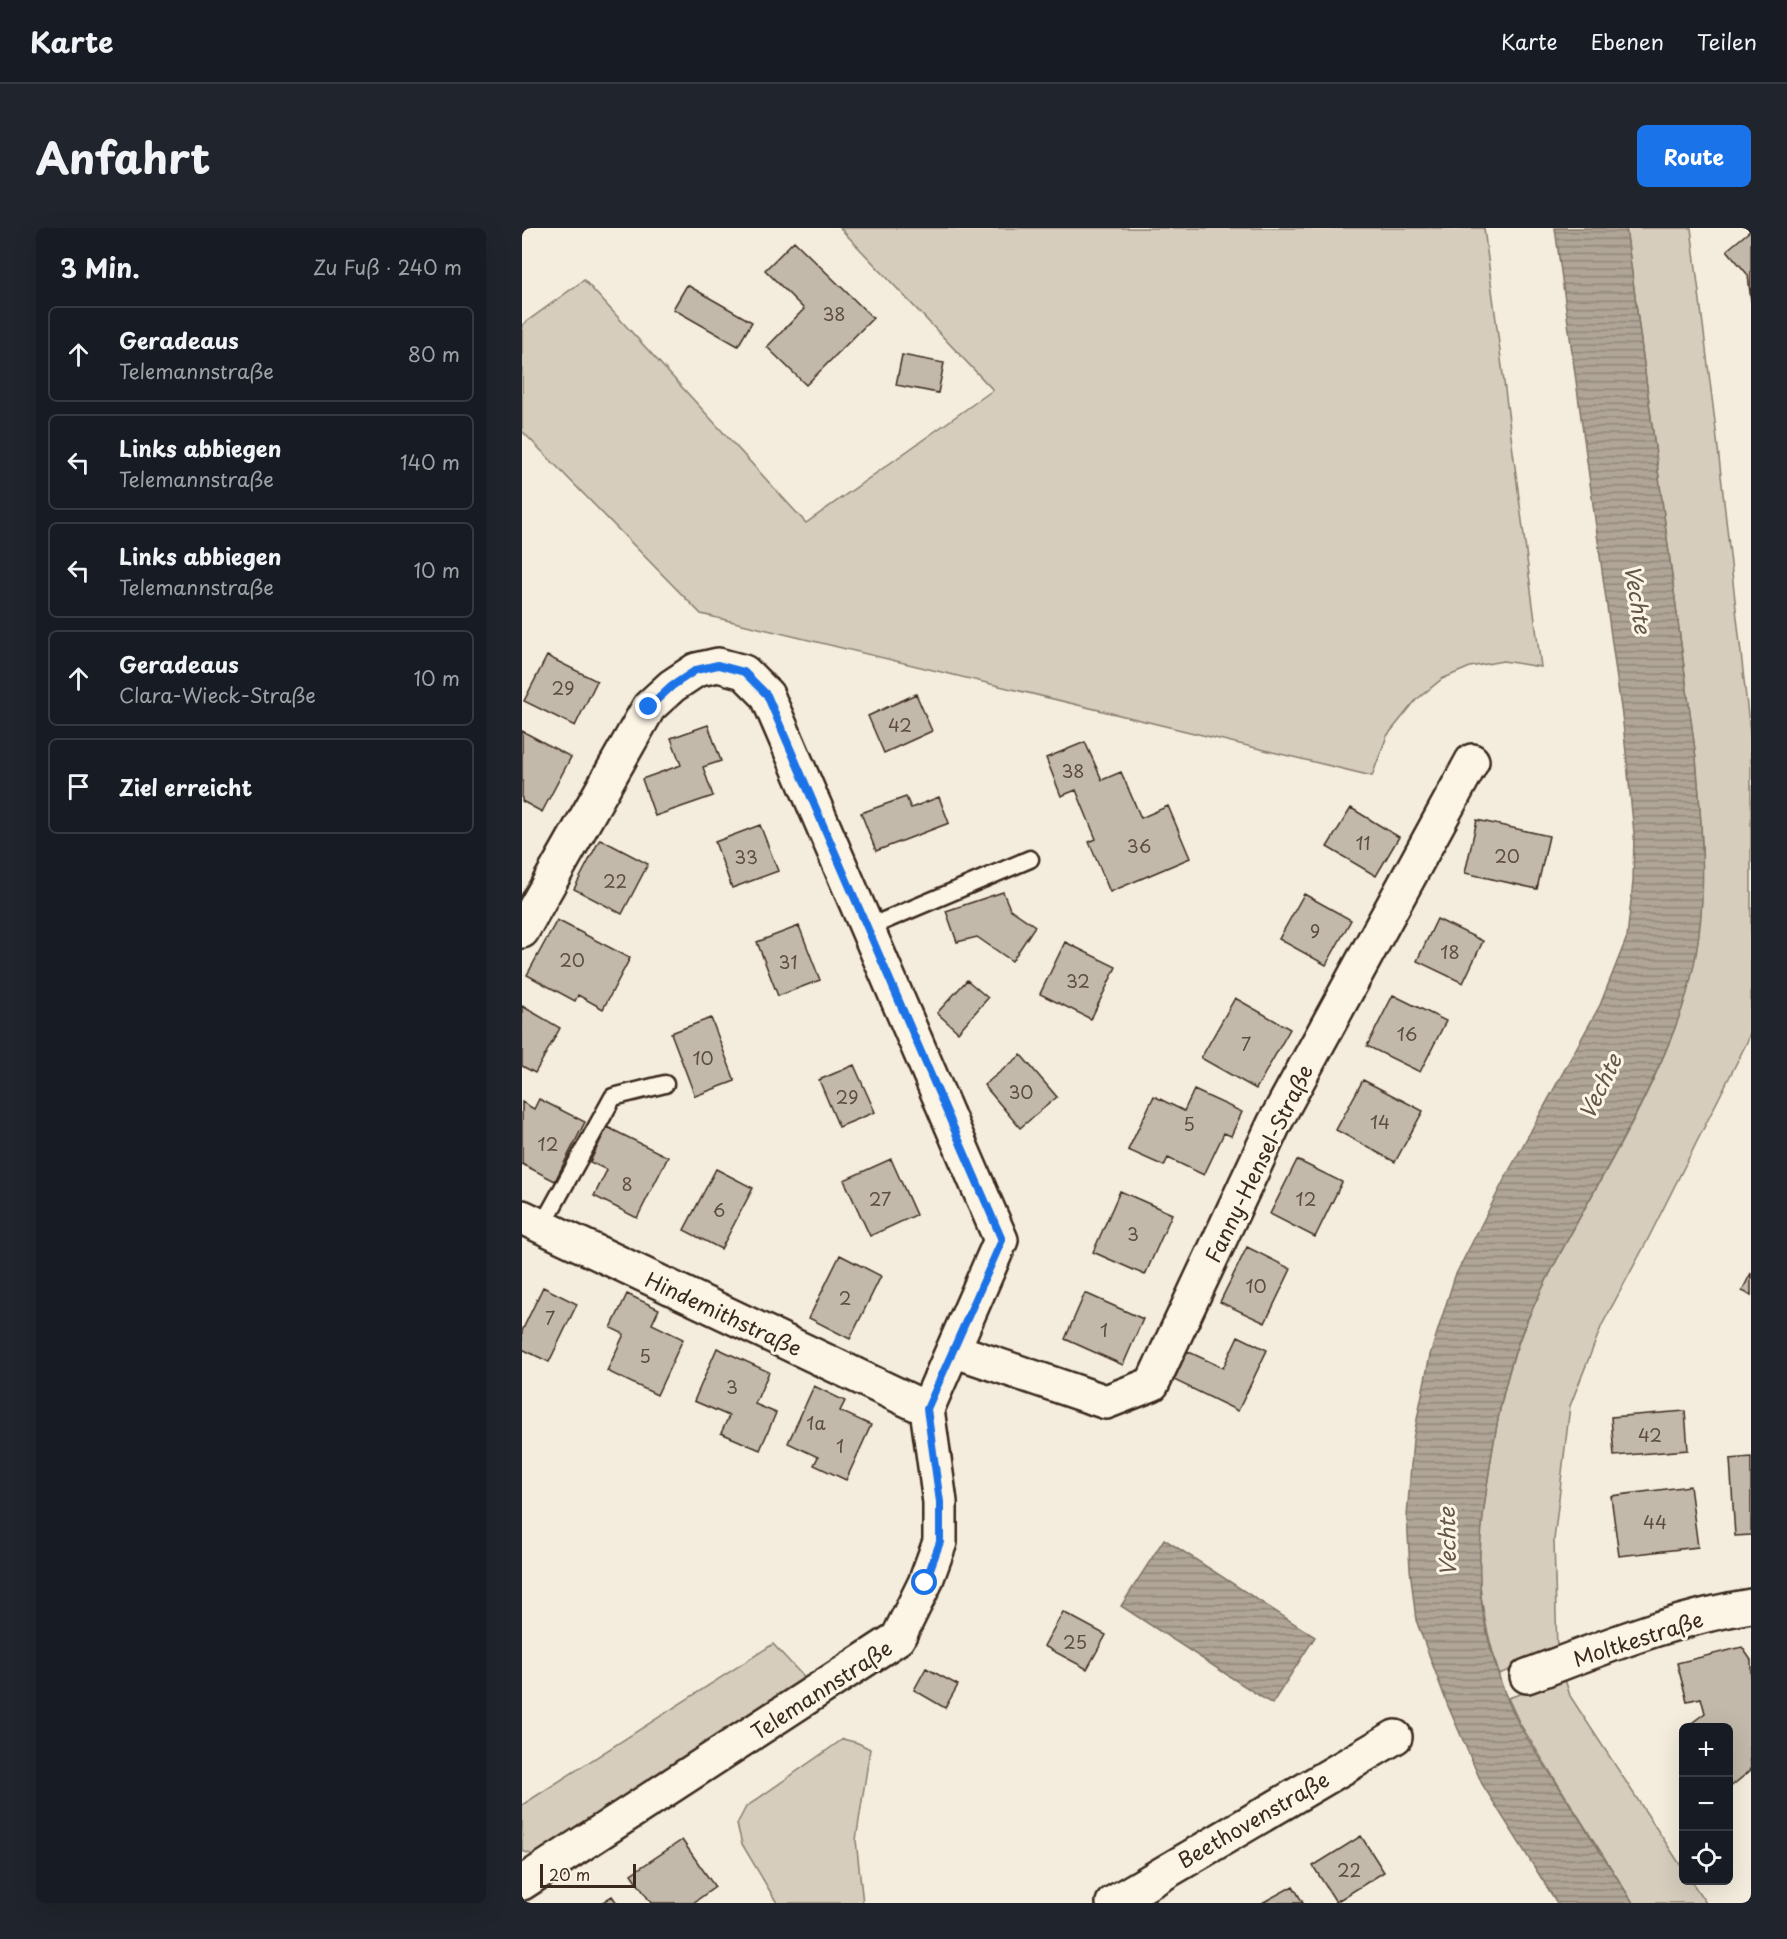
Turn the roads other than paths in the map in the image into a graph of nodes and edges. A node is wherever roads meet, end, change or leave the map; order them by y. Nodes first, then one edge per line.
1 (1472, 761) dead end
2 (1030, 859) dead end
3 (867, 928) junction
4 (522, 931) edge
5 (665, 1084) dead end
6 (532, 1222) edge
7 (953, 1350) junction
8 (927, 1409) junction
9 (1751, 1606) edge
10 (1527, 1676) dead end
11 (1395, 1737) dead end
12 (522, 1883) edge
13 (1113, 1903) edge

1 - 7 street, Fanny-Hensel-Straße
2 - 3 lane
3 - 4 street
3 - 7 street
5 - 6 lane
6 - 8 street, Hindemithstraße
7 - 8 street
8 - 12 street, Telemannstraße
9 - 10 street, Moltkestraße
11 - 13 street, Beethovenstraße

